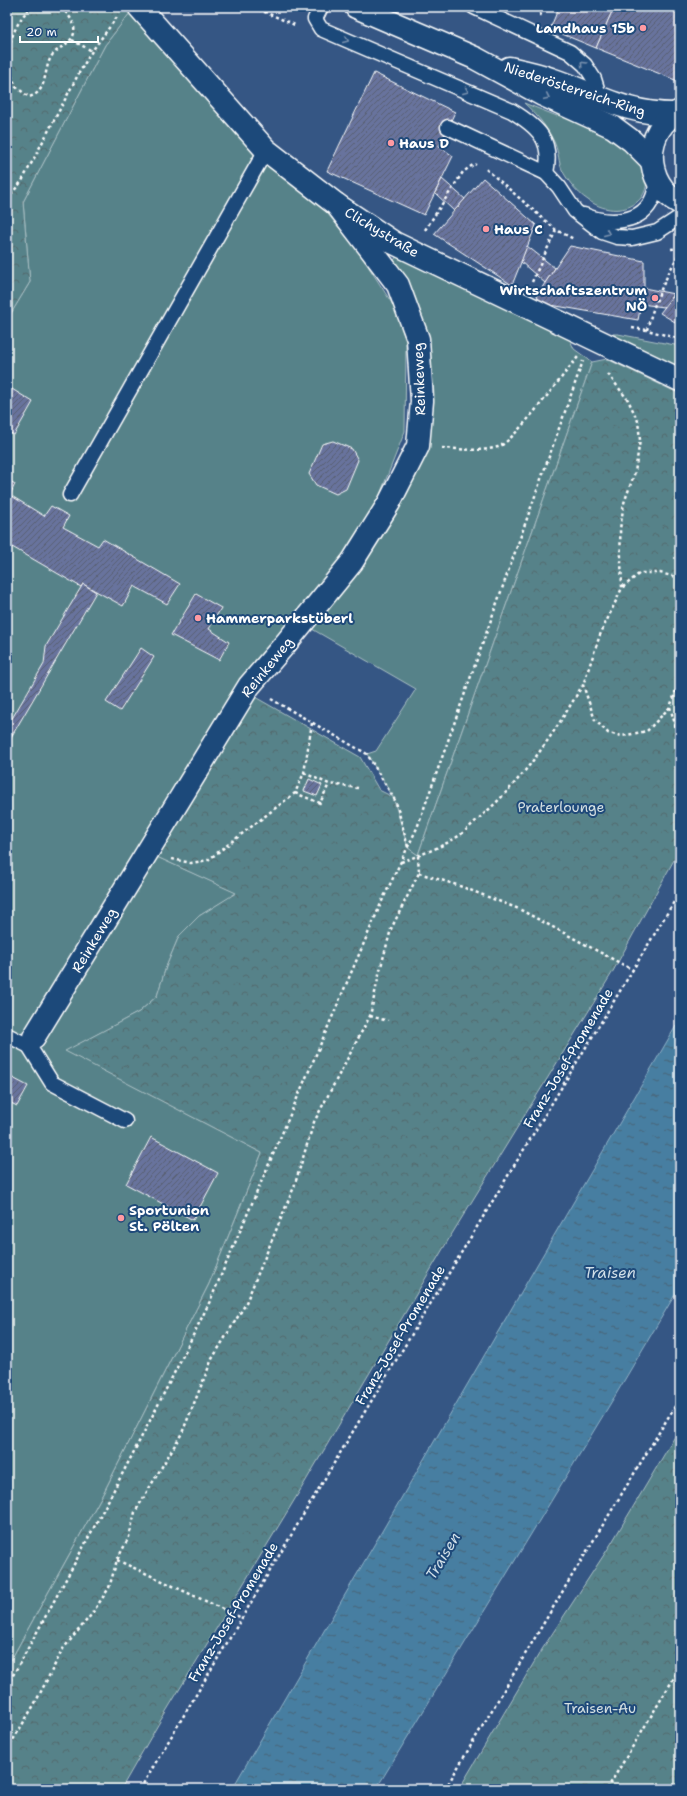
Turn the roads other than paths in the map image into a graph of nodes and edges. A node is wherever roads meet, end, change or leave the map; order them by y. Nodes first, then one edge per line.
1 (139, 7) edge
2 (356, 7) edge
3 (474, 7) edge
4 (501, 12) edge
5 (318, 13) edge
6 (476, 58) junction
7 (600, 98) junction
8 (677, 112) edge
9 (448, 127) dead end
10 (266, 150) junction
11 (651, 160) junction
12 (546, 172) junction
13 (657, 181) junction
14 (680, 203) edge
15 (337, 206) junction
16 (575, 211) junction
17 (680, 217) edge
18 (680, 380) edge
19 (70, 495) dead end
20 (7, 1035) edge
21 (32, 1042) junction
22 (125, 1121) dead end

1 - 10 street, Clichystraße
2 - 6 street, Niederösterreich-Ring
3 - 4 lane
7 -> 4 lane
5 -> 12 lane
6 - 7 street, Niederösterreich-Ring
6 -> 11 street, Niederösterreich-Ring
7 - 8 street, Niederösterreich-Ring
8 - 11 street, Niederösterreich-Ring
9 - 12 lane
10 - 15 street, Clichystraße
10 - 19 lane
11 - 13 street, Niederösterreich-Ring
12 - 16 lane
13 - 14 street, Niederösterreich-Ring
13 - 16 lane
15 - 18 street, Clichystraße
15 - 21 street, Reinkeweg
16 -> 17 lane
20 - 21 lane
21 - 22 lane

